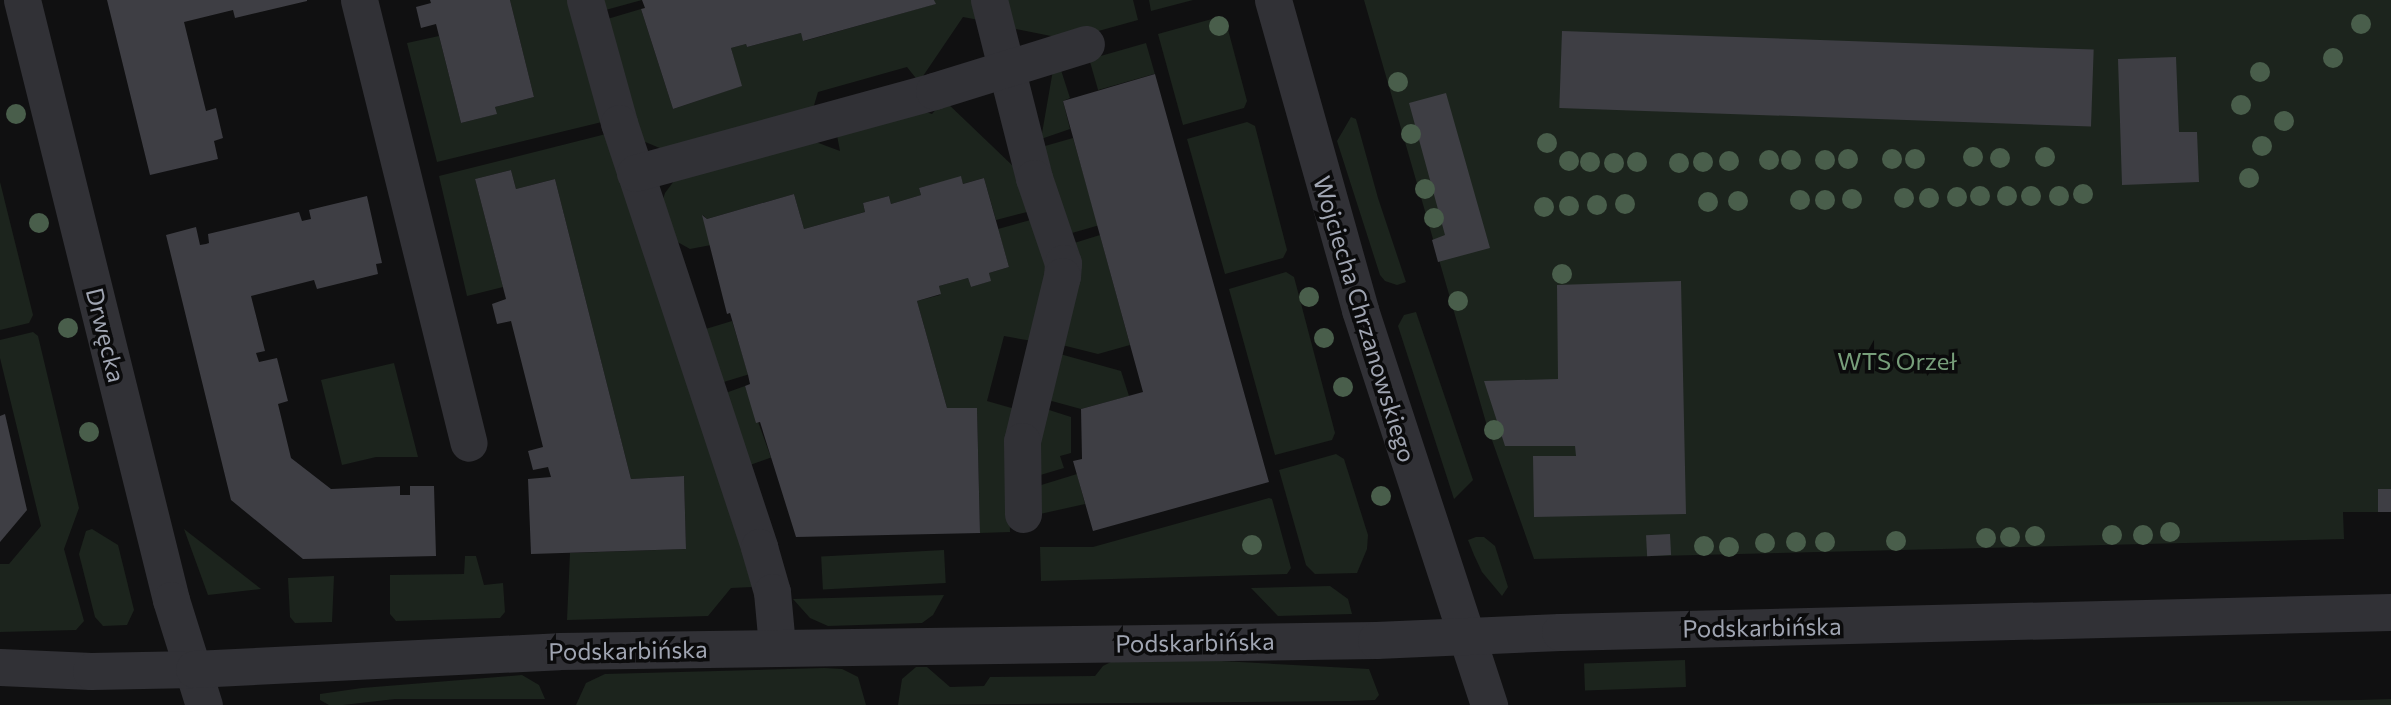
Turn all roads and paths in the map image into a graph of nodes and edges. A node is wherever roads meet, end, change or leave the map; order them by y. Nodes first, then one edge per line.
1 (22, 0) edge
2 (359, 0) edge
3 (585, 0) edge
4 (989, 0) edge
5 (1273, 0) edge
6 (1086, 44) dead end
7 (1006, 69) junction
8 (642, 171) junction
9 (469, 443) dead end
10 (1023, 514) dead end
11 (2391, 612) edge
12 (1466, 636) junction
13 (777, 646) junction
14 (0, 667) edge
15 (194, 668) junction
16 (204, 705) edge
17 (1489, 705) edge

1 - 15 street, Drwęcka
2 - 9 street
3 - 8 street
4 - 7 street
5 - 12 street, Wojciecha Chrzanowskiego
6 - 7 street
7 - 8 street
7 - 10 street
8 - 13 street
11 - 12 street, Podskarbińska
12 - 13 street, Podskarbińska
12 - 17 street, Wojciecha Chrzanowskiego
13 - 15 street, Podskarbińska
14 - 15 street, Podskarbińska
15 - 16 street, Drwęcka

